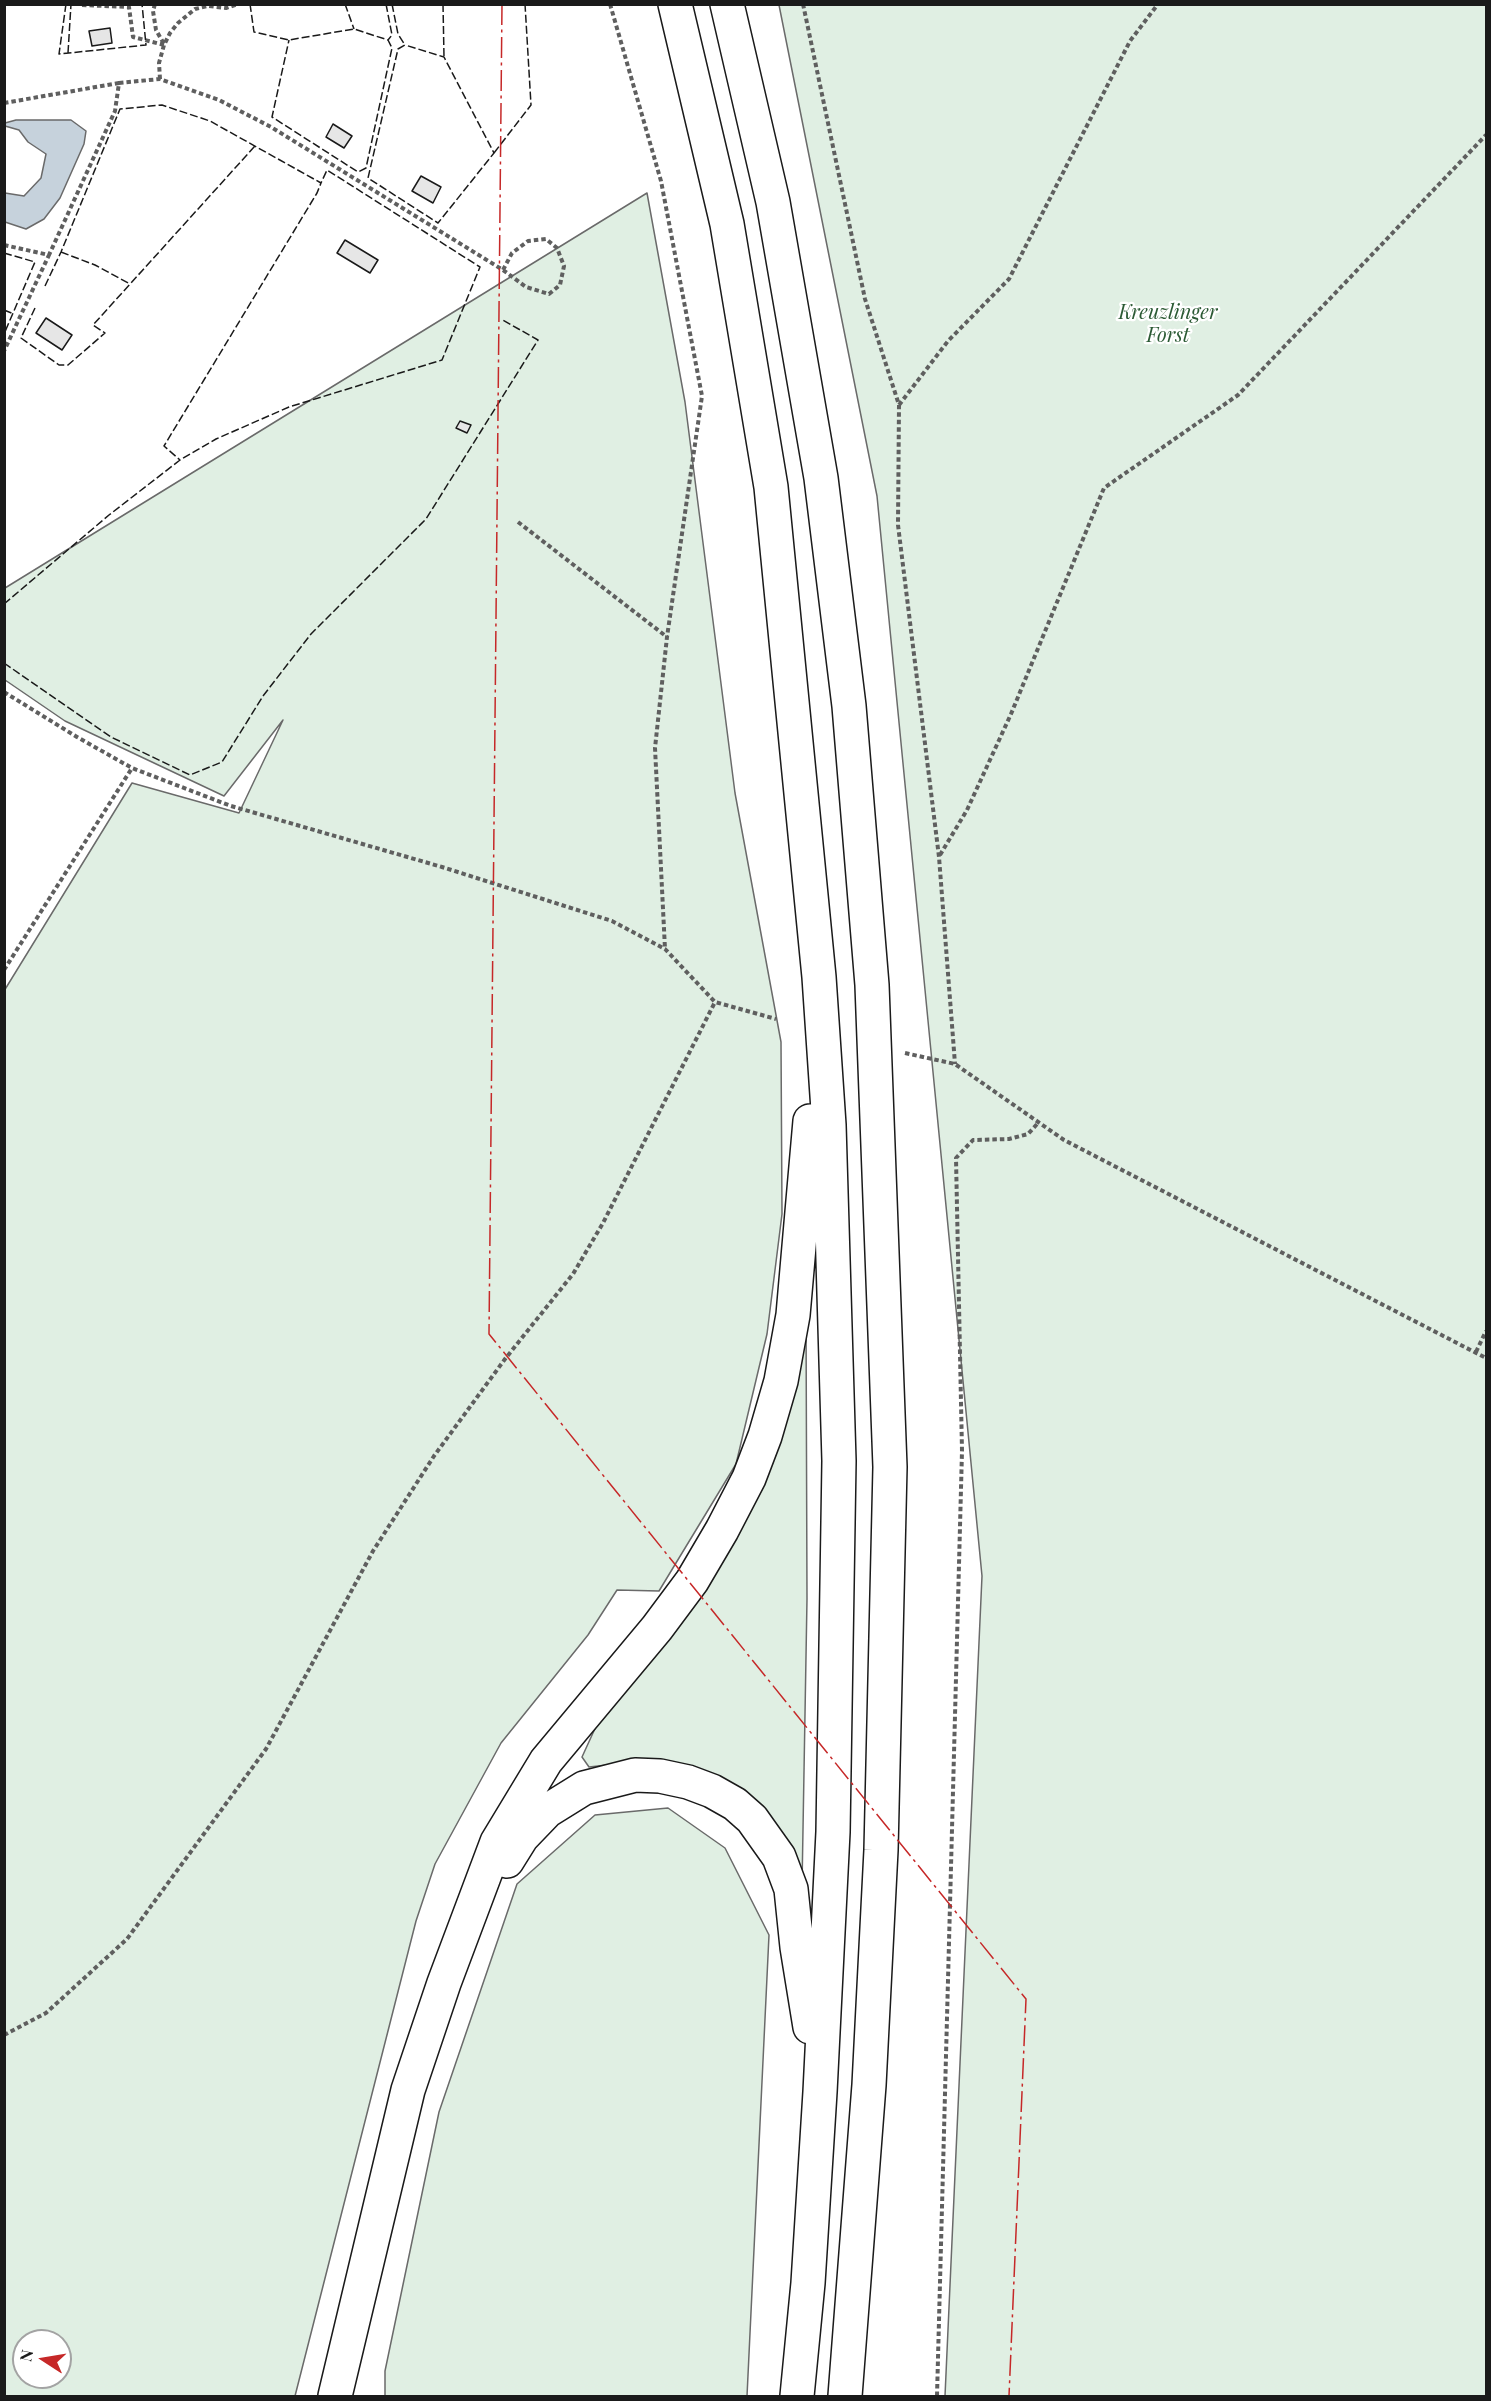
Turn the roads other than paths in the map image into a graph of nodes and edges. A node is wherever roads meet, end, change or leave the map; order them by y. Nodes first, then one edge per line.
1 (675, 4) edge
2 (727, 4) edge
3 (819, 976) junction
4 (463, 1934) junction
5 (820, 2092) junction
6 (341, 2388) edge
7 (797, 2397) edge
8 (845, 2397) edge

1 - 3 highway
2 - 8 highway
3 - 4 highway
3 - 5 highway
4 - 5 highway
4 - 6 highway
5 - 7 highway

